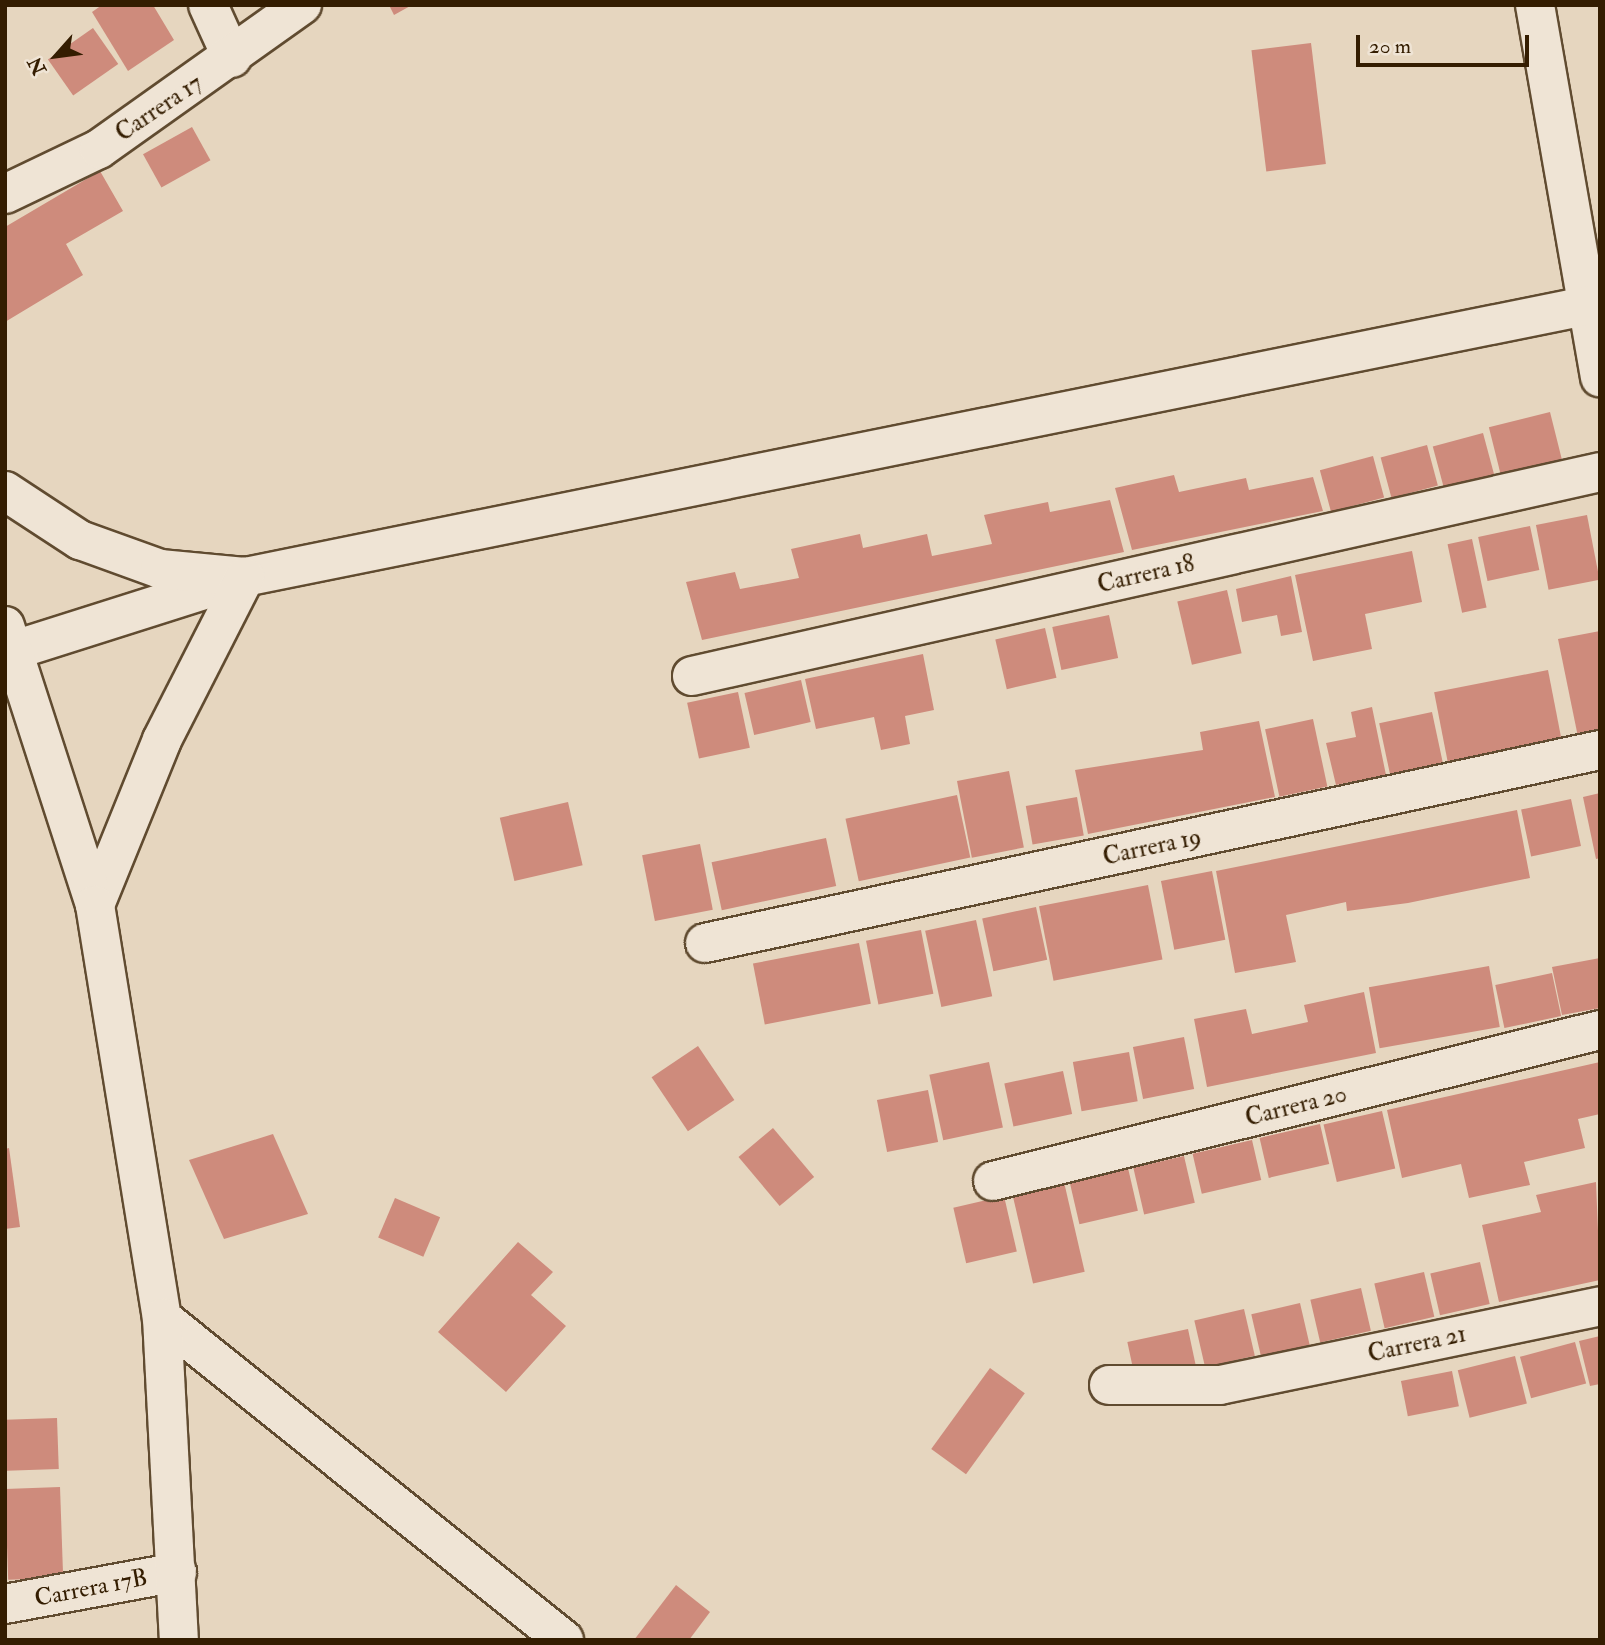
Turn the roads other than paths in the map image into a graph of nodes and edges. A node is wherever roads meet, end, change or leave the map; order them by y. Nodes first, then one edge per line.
1 (208, 5) edge
2 (302, 5) edge
3 (1535, 5) edge
4 (232, 58) junction
5 (5, 194) edge
6 (1594, 304) edge
7 (1600, 376) edge
8 (1600, 472) edge
9 (5, 491) edge
10 (245, 577) junction
11 (8, 643) edge
12 (692, 676) dead end
13 (1600, 750) edge
14 (95, 905) junction
15 (705, 943) dead end
16 (1600, 1030) edge
17 (993, 1181) dead end
18 (1600, 1306) edge
19 (162, 1318) junction
20 (1109, 1385) dead end
21 (177, 1572) junction
22 (5, 1604) edge
23 (178, 1640) edge
24 (564, 1640) edge

1 - 4 street
2 - 4 street, Carrera 17
3 - 6 street
4 - 5 street, Carrera 17
6 - 7 street
6 - 10 street
8 - 12 street, Carrera 18
9 - 10 street
10 - 11 street
10 - 14 street
11 - 14 street
13 - 15 street, Carrera 19
14 - 19 street
16 - 17 street, Carrera 20
18 - 20 street, Carrera 21
19 - 21 street
19 - 24 street
21 - 22 street, Carrera 17B
21 - 23 street

